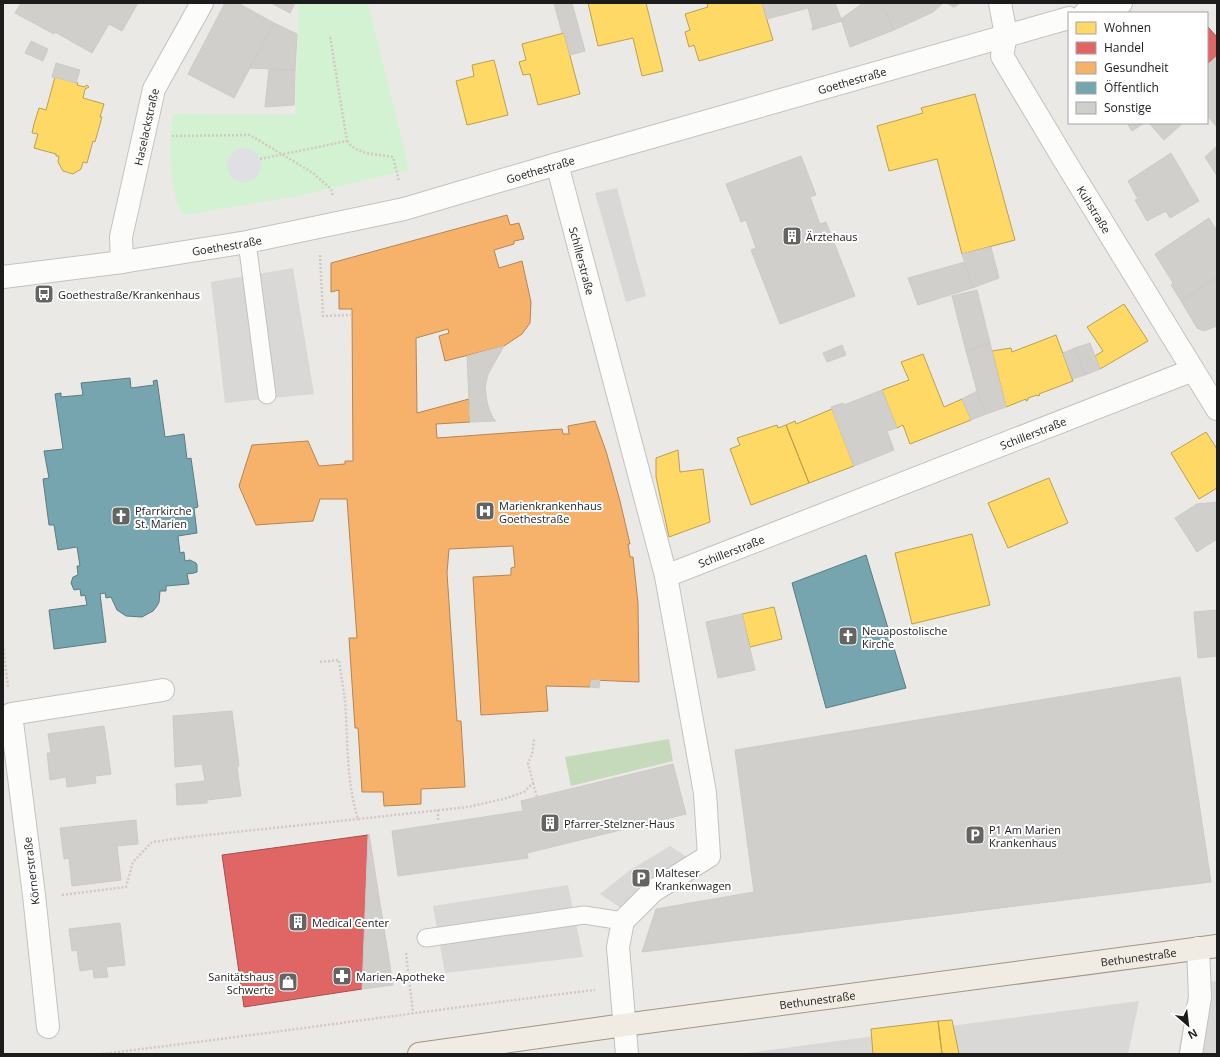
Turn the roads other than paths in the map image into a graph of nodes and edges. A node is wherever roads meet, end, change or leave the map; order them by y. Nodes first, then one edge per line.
1 (202, 3) edge
2 (1000, 3) edge
3 (1121, 3) edge
4 (1089, 12) edge
5 (1068, 18) edge
6 (1006, 35) junction
7 (557, 164) junction
8 (247, 242) junction
9 (122, 262) junction
10 (3, 277) edge
11 (1193, 370) junction
12 (267, 395) dead end
13 (1217, 408) edge
14 (666, 576) junction
15 (163, 690) dead end
16 (7, 714) edge
17 (623, 921) junction
18 (426, 938) dead end
19 (1207, 947) edge
20 (624, 1025) junction
21 (48, 1027) dead end
22 (418, 1054) edge
23 (627, 1054) edge
24 (1191, 1054) edge

1 - 9 street, Haselackstraße
2 - 6 street, Kuhstraße
3 - 4 street
5 - 6 street, Goethestraße
6 - 7 street, Goethestraße
6 - 11 street, Kuhstraße
7 - 8 street, Goethestraße
7 - 14 street, Schillerstraße
8 - 9 street, Goethestraße
8 - 12 lane
9 - 10 street, Goethestraße
11 - 13 street, Kuhstraße
11 - 14 street, Schillerstraße
14 - 17 street
15 - 16 street
16 - 21 street, Körnerstraße
17 - 18 lane
17 - 20 street
19 - 20 main road, Bethunestraße
19 - 24 street
20 - 22 main road, Bethunestraße
20 - 23 street

